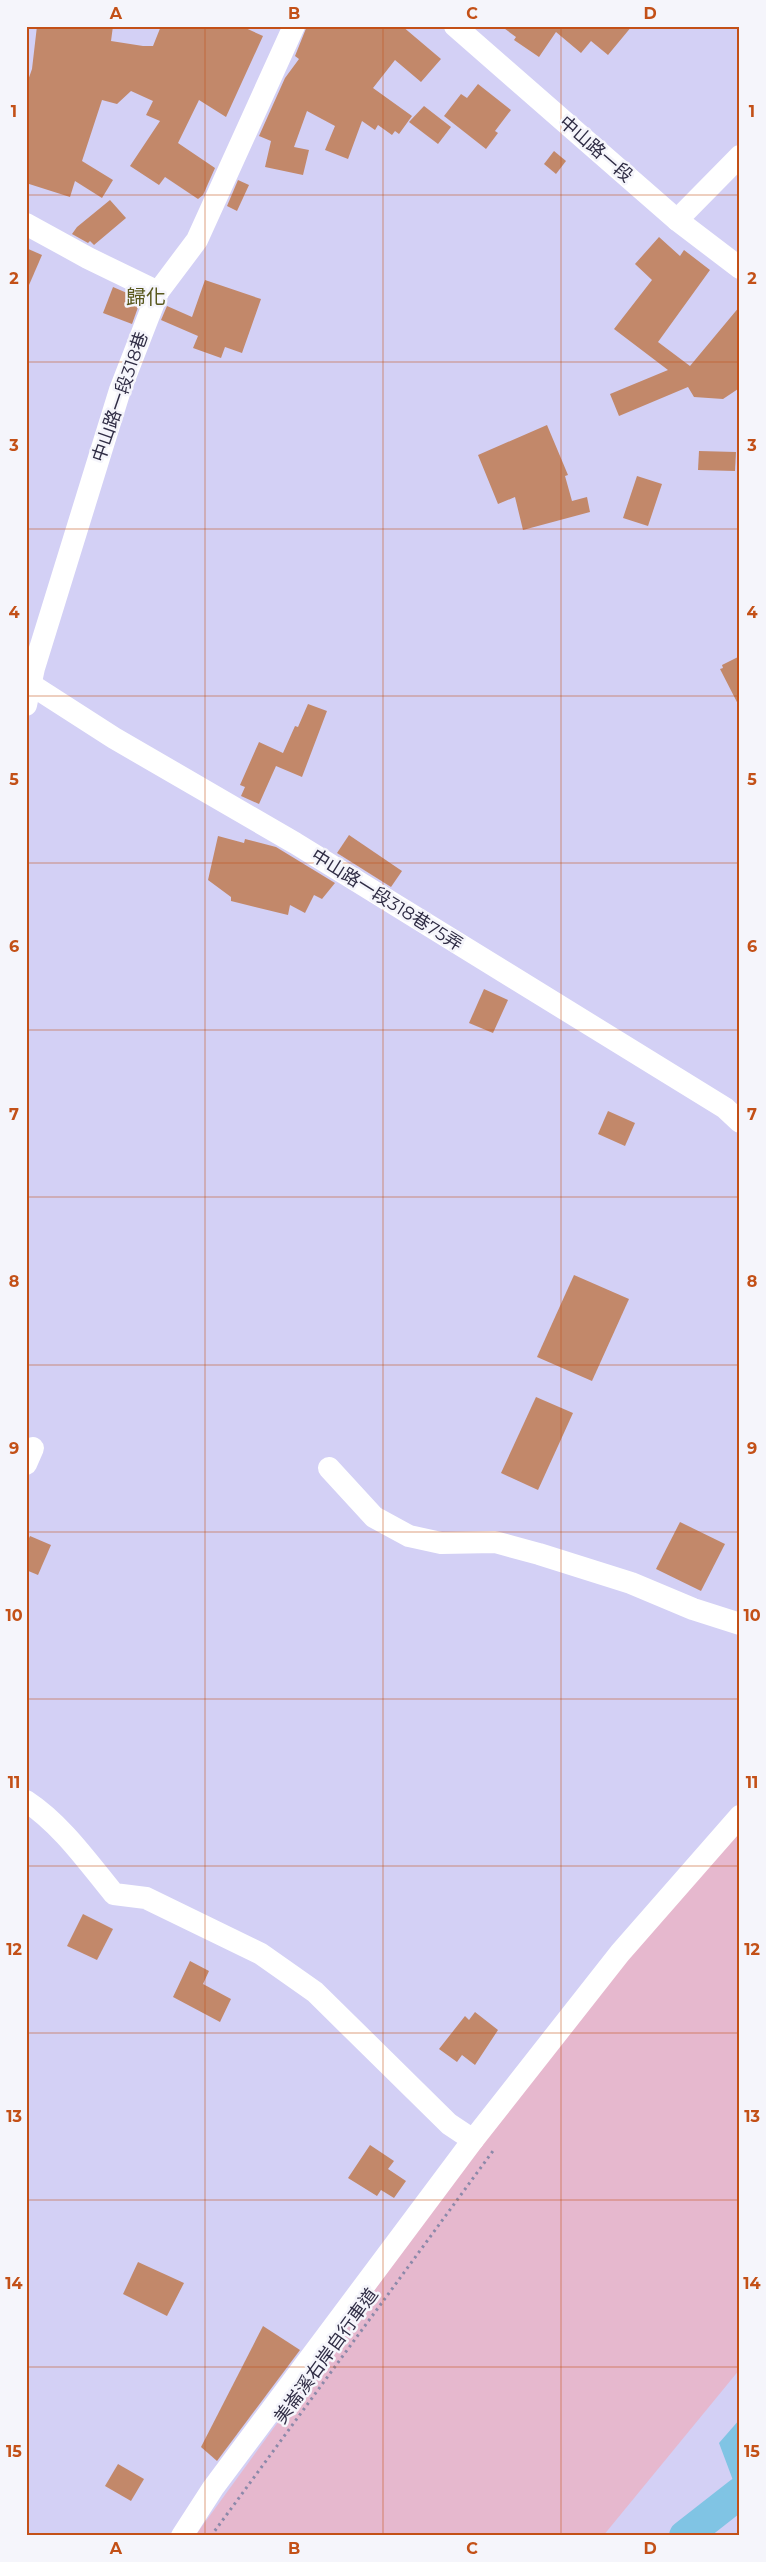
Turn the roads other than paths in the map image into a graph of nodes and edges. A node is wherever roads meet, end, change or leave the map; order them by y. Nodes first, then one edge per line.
1 (294, 26) edge
2 (456, 26) edge
3 (740, 156) edge
4 (677, 220) junction
5 (26, 224) edge
6 (740, 268) edge
7 (158, 292) junction
8 (29, 680) edge
9 (740, 1122) edge
10 (329, 1468) dead end
11 (740, 1624) edge
12 (26, 1801) edge
13 (740, 1816) edge
14 (473, 2140) junction
15 (182, 2536) edge

1 - 7 street, 中山路一段318巷
2 - 4 street, 中山路一段
3 - 4 street
4 - 6 street, 中山路一段
5 - 7 street
7 - 8 street, 中山路一段318巷
8 - 9 street, 中山路一段318巷75弄
10 - 11 street
12 - 14 street
13 - 14 street
14 - 15 street

